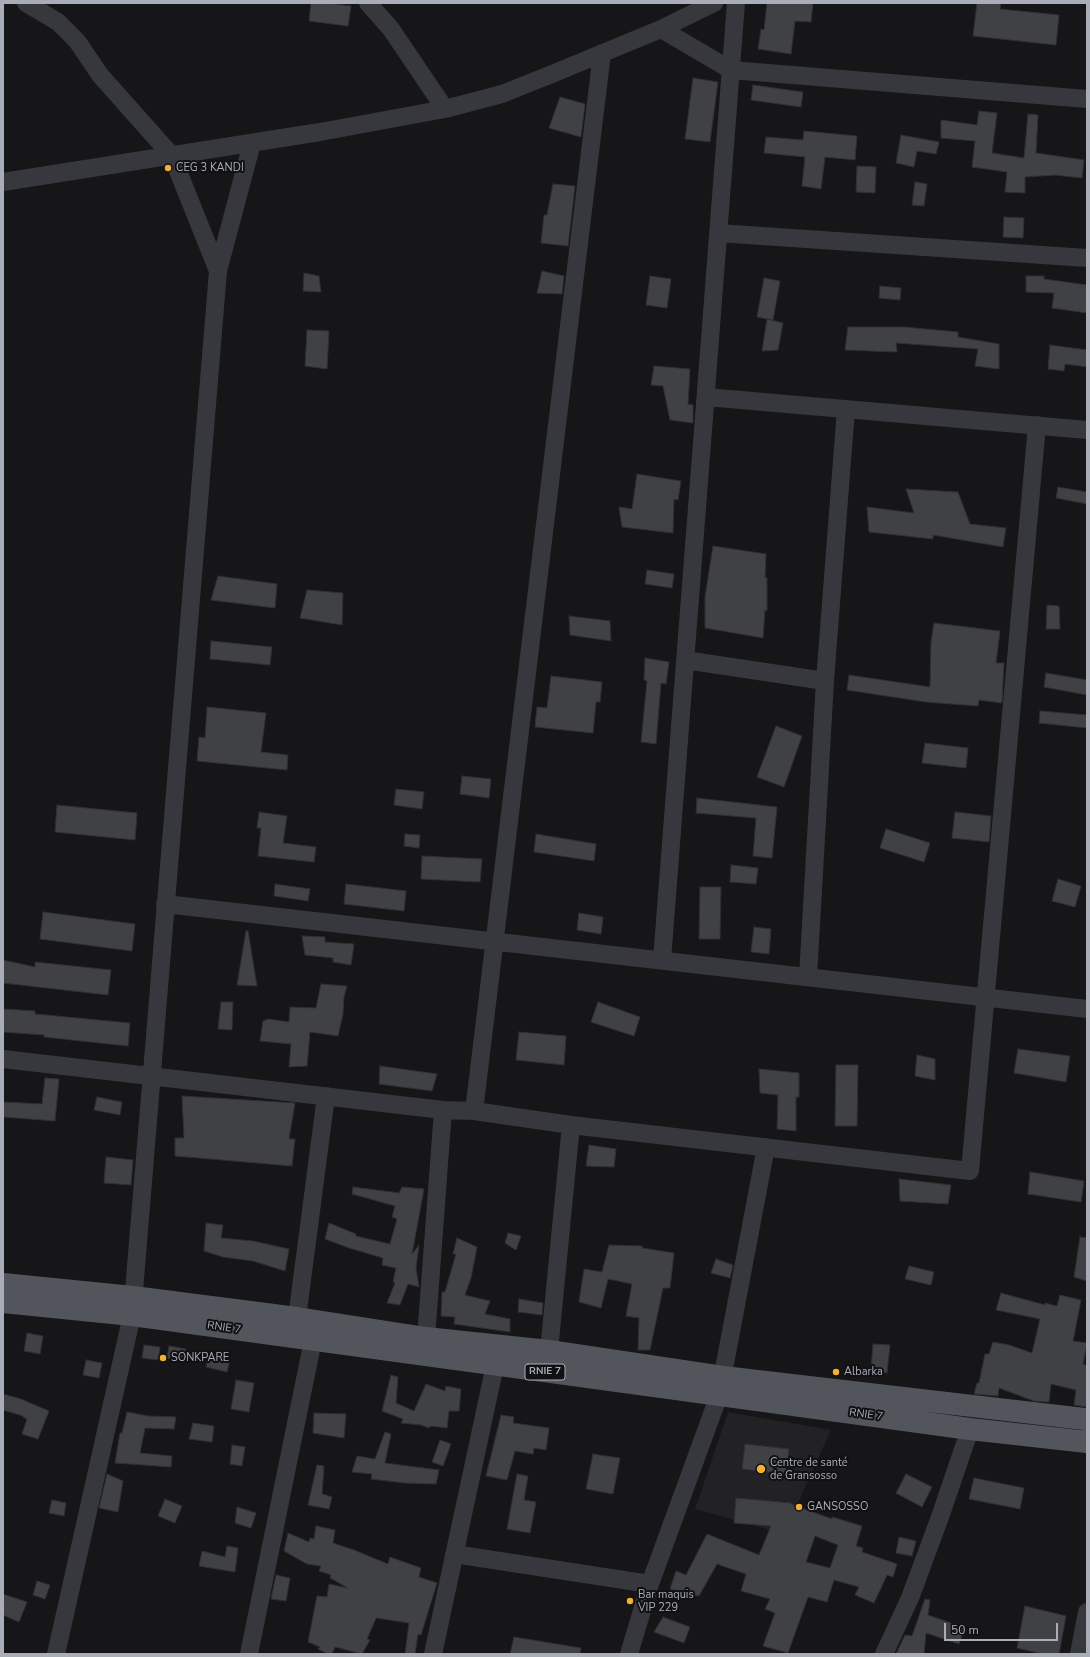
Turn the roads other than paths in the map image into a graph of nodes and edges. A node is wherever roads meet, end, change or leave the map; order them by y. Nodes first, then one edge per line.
1 (26, 3) edge
2 (368, 3) edge
3 (714, 3) edge
4 (736, 3) edge
5 (661, 29) junction
6 (602, 53) junction
7 (731, 70) junction
8 (1087, 99) edge
9 (445, 109) junction
10 (252, 143) junction
11 (172, 156) junction
12 (3, 182) edge
13 (718, 232) junction
14 (1087, 258) edge
15 (218, 271) junction
16 (706, 397) junction
17 (846, 409) junction
18 (1037, 425) junction
19 (1087, 430) edge
20 (685, 660) junction
21 (825, 682) junction
22 (165, 904) junction
23 (494, 941) junction
24 (662, 960) junction
25 (808, 977) junction
26 (986, 997) junction
27 (1087, 1009) edge
28 (3, 1059) edge
29 (152, 1076) junction
30 (326, 1096) junction
31 (443, 1110) junction
32 (474, 1112) junction
33 (572, 1125) junction
34 (766, 1147) junction
35 (3, 1284) edge
36 (3, 1302) edge
37 (133, 1306) junction
38 (297, 1318) junction
39 (426, 1338) junction
40 (313, 1340) junction
41 (549, 1351) junction
42 (495, 1365) junction
43 (721, 1386) junction
44 (1087, 1420) edge
45 (970, 1429) junction
46 (1087, 1442) edge
47 (454, 1554) junction
48 (650, 1584) junction
49 (1087, 1612) edge
50 (56, 1654) edge
51 (249, 1654) edge
52 (433, 1654) edge
53 (629, 1654) edge
54 (884, 1654) edge
55 (1079, 1654) edge

1 - 11 street
2 - 9 street
3 - 5 street
4 - 7 street
5 - 6 street
5 - 7 street
6 - 9 street
6 - 23 street
7 - 8 street
7 - 13 street
9 - 10 street
10 - 11 street
10 - 15 street
11 - 12 street
11 - 15 street
13 - 14 street
13 - 16 street
15 - 22 street
16 - 17 street
16 - 20 street
17 - 18 street
17 - 21 street
18 - 19 street
18 - 26 street
20 - 21 street
20 - 24 street
21 - 25 street
22 - 23 street
22 - 29 street
23 - 24 street
23 - 32 street
24 - 25 street
25 - 26 street
26 - 27 street
26 - 34 street
28 - 29 street
29 - 30 street
29 - 37 street
30 - 31 street
30 - 38 street
31 - 32 street
31 - 39 street
32 - 33 street
33 - 34 street
33 - 41 street
34 - 43 street
35 - 37 main road, RNIE 7 / RNIE 7
36 - 37 main road, RNIE 7 / RNIE 7
37 - 38 main road, RNIE 7 / RNIE 7
37 - 40 main road, RNIE 7 / RNIE 7
37 - 50 street
38 - 39 main road, RNIE 7 / RNIE 7
39 - 41 main road, RNIE 7 / RNIE 7
40 - 42 main road, RNIE 7 / RNIE 7
40 - 51 street
41 - 43 main road, RNIE 7 / RNIE 7
42 - 43 main road, RNIE 7 / RNIE 7
42 - 47 street
43 - 44 main road, RNIE 7 / RNIE 7
43 - 45 main road, RNIE 7 / RNIE 7
43 - 48 street
45 - 46 main road, RNIE 7 / RNIE 7
45 - 54 street
47 - 48 street
47 - 52 street
48 - 53 street
49 - 55 street

